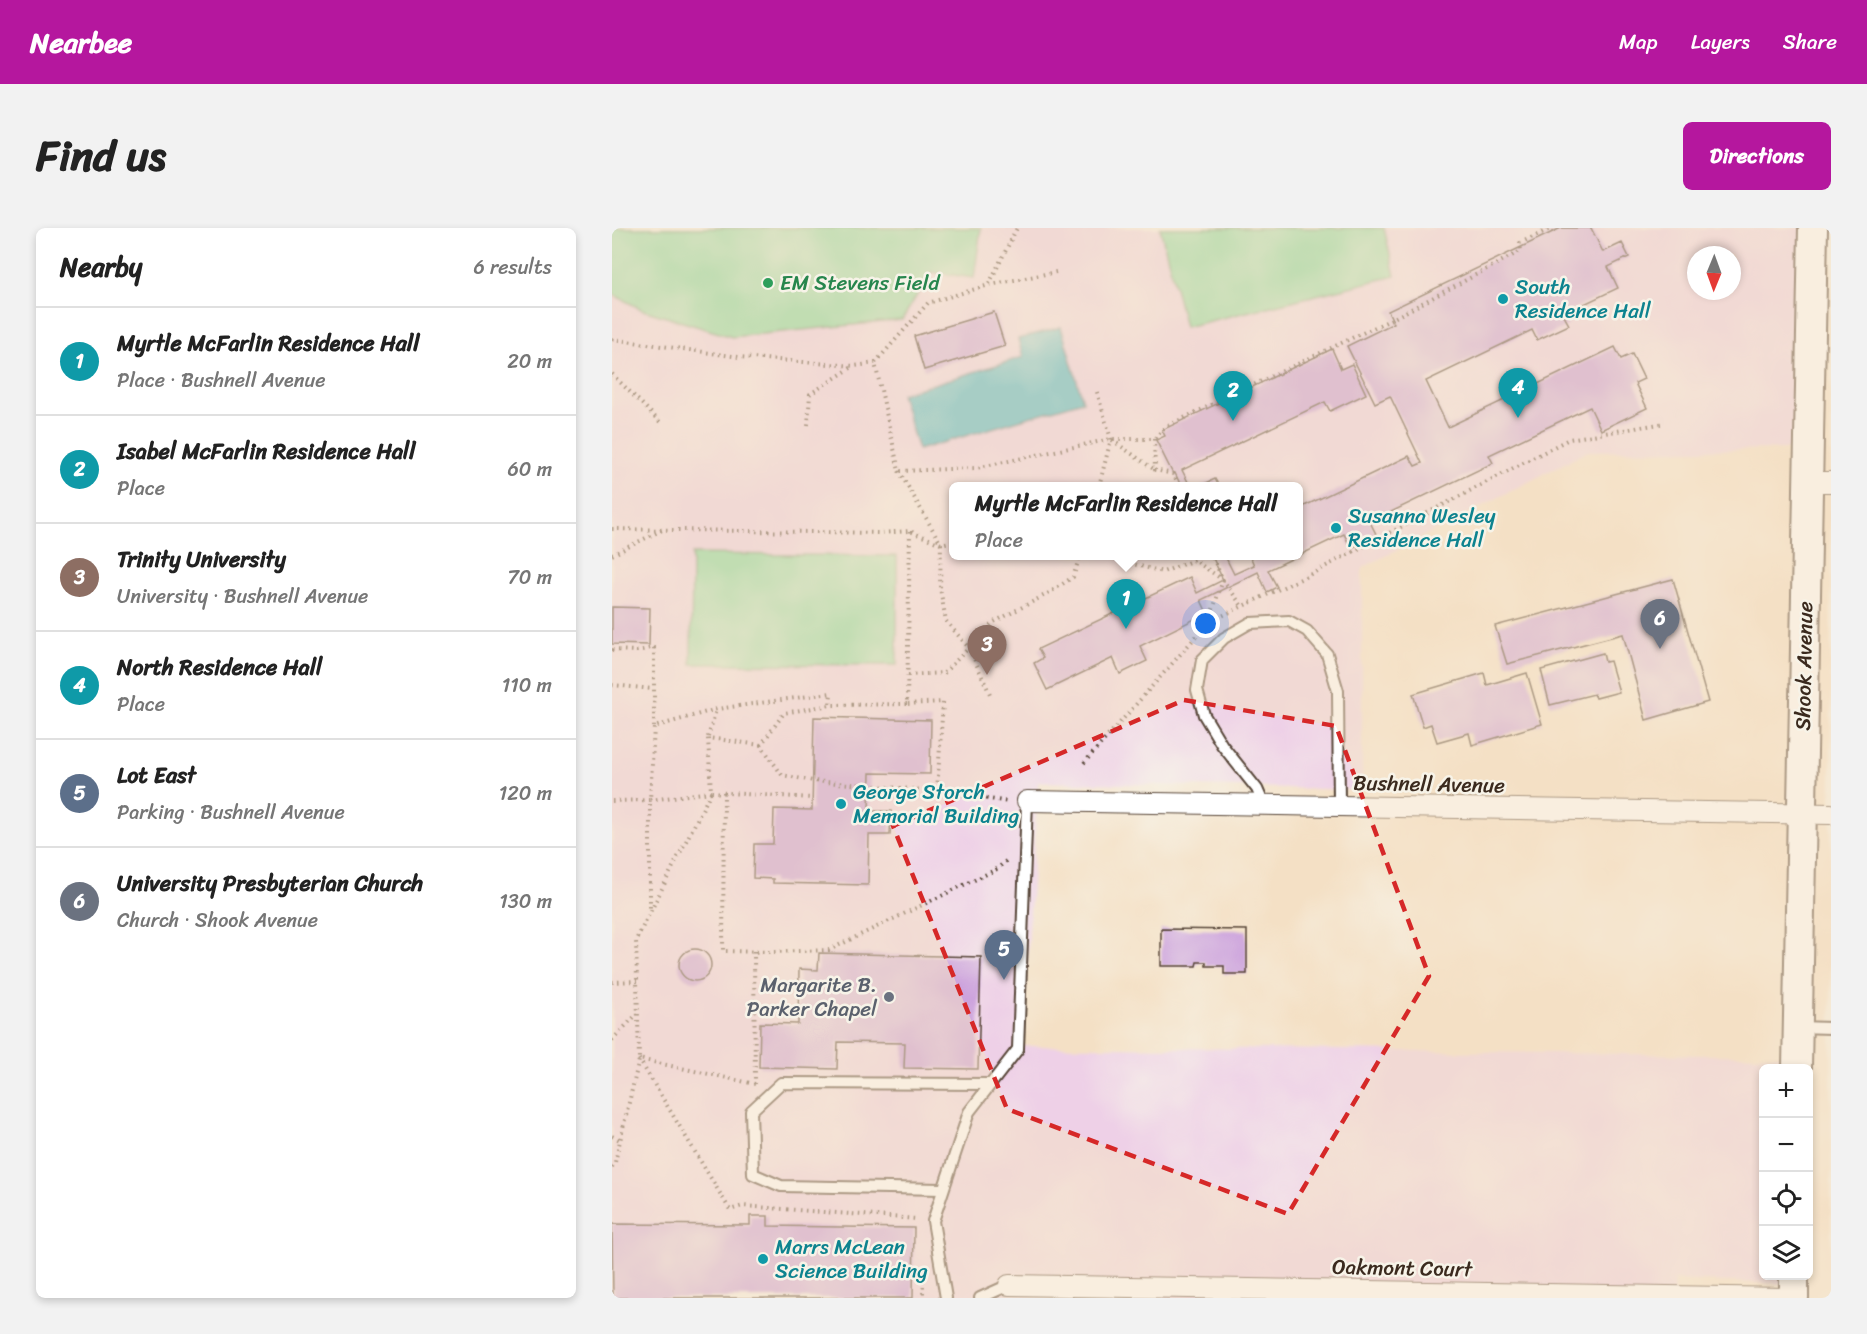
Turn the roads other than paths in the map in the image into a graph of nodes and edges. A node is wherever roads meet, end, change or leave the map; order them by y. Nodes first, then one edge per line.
1 (1813, 228) edge
2 (1820, 482) edge
3 (1027, 801) joint
4 (1264, 805) junction
5 (1339, 806) junction
6 (1801, 814) junction
7 (1831, 814) edge
8 (1798, 1027) junction
9 (1831, 1028) edge
10 (1797, 1064) edge
11 (991, 1084) junction
12 (943, 1189) junction
13 (1794, 1280) edge
14 (1009, 1285) joint
15 (946, 1298) edge
16 (980, 1298) edge
17 (1794, 1298) edge

1 - 2 street, Shook Avenue
2 - 6 street, Shook Avenue
3 - 4 street, Bushnell Avenue
3 - 11 lane
4 - 5 street, Bushnell Avenue
4 - 5 lane
5 - 6 street, Bushnell Avenue
6 - 7 street, Bushnell Avenue
6 - 8 street, Shook Avenue
8 - 9 lane
8 - 10 street, Shook Avenue
11 - 12 lane
11 - 12 lane
12 - 15 lane
13 - 17 street
14 - 16 lane
14 - 17 street, Oakmont Court

